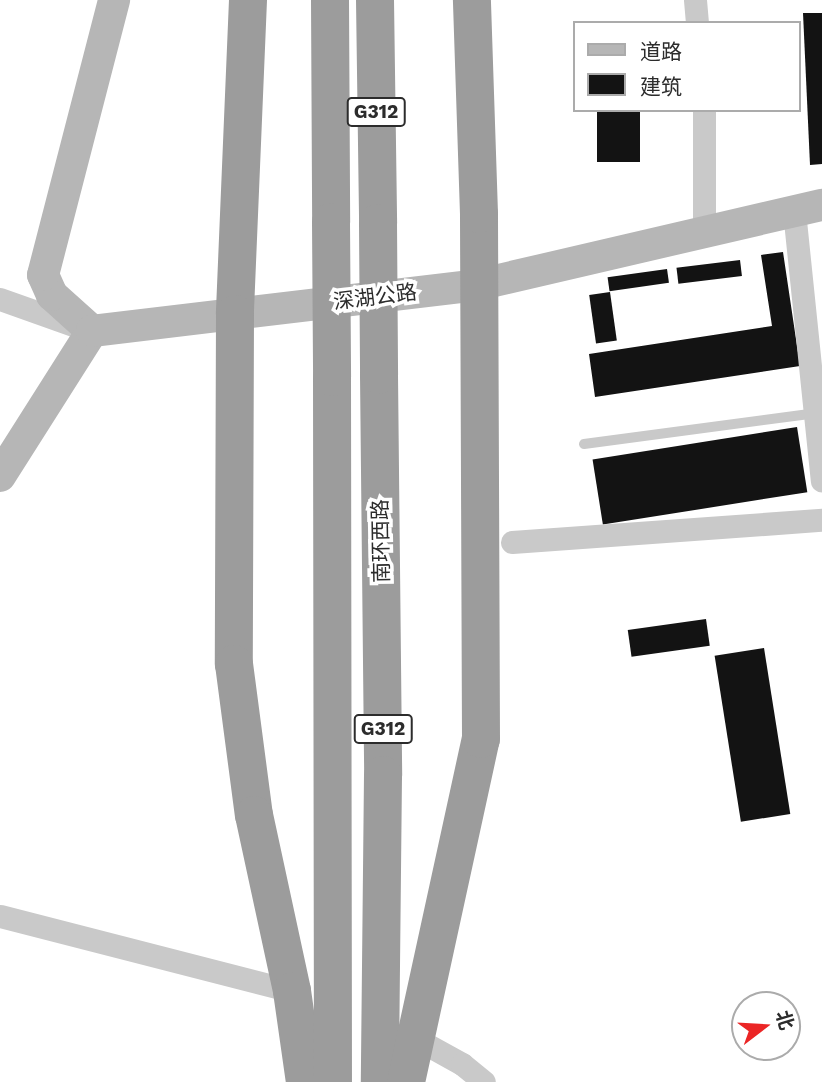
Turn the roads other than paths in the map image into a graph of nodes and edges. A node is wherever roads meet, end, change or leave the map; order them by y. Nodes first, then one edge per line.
1 (114, 0) edge
2 (248, 0) edge
3 (330, 0) edge
4 (375, 0) edge
5 (472, 0) edge
6 (695, 0) edge
7 (697, 21) edge
8 (704, 112) edge
9 (808, 208) edge
10 (704, 230) junction
11 (477, 285) junction
12 (0, 299) edge
13 (234, 313) junction
14 (92, 331) junction
15 (815, 413) junction
16 (584, 444) dead end
17 (0, 476) edge
18 (822, 481) edge
19 (822, 520) edge
20 (512, 542) dead end
21 (0, 916) edge
22 (319, 1004) junction
23 (392, 1033) junction
24 (305, 1082) edge
25 (333, 1082) edge
26 (380, 1082) edge
27 (406, 1082) edge
28 (484, 1082) edge

1 - 14 main road
2 - 13 highway
3 - 22 highway, G312, bridge
4 - 23 highway, 南环西路 / G312, bridge
5 - 11 highway
6 - 7 street
8 - 10 street
9 - 10 main road, 深湖公路
9 - 15 street
10 - 11 main road, 深湖公路
11 - 13 main road, 深湖公路
11 - 23 highway
12 - 14 street
13 - 14 main road, 深湖公路
13 - 22 highway
14 - 17 main road
15 - 16 lane
15 - 18 street
19 - 20 street
21 - 22 street
22 - 24 highway
22 - 25 highway, G312
23 - 26 highway, 南环西路 / G312
23 - 27 highway
23 - 28 street

